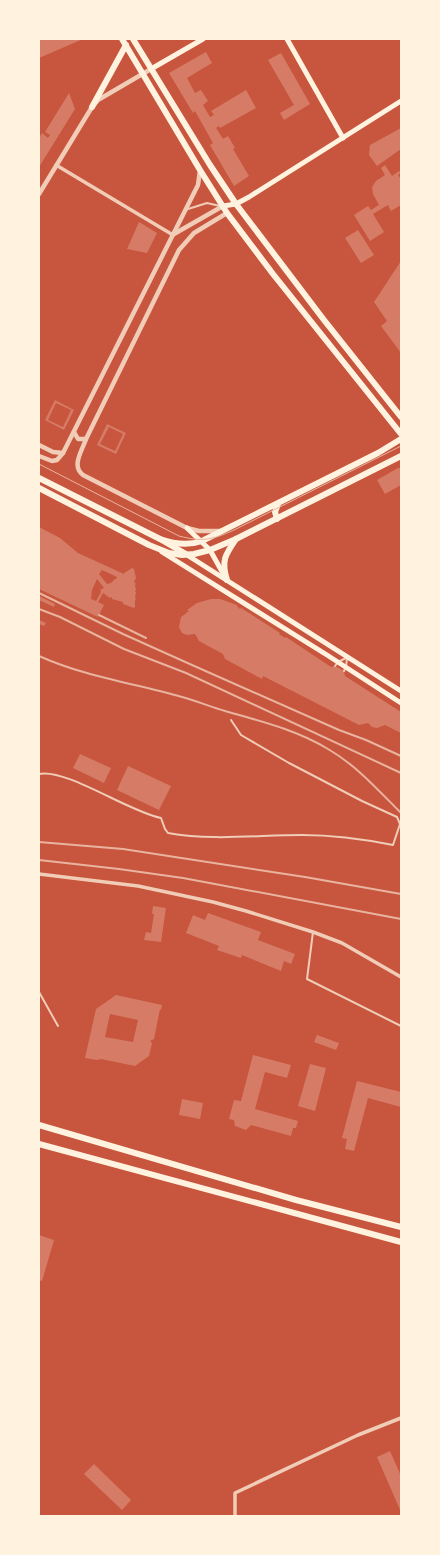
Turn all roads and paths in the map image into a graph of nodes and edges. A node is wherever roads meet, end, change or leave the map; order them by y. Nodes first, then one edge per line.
1 (122, 39) edge
2 (133, 39) edge
3 (203, 39) edge
4 (287, 39) edge
5 (126, 45) junction
6 (151, 69) junction
7 (142, 74) junction
8 (401, 101) edge
9 (92, 107) junction
10 (343, 138) junction
11 (56, 165) junction
12 (200, 170) junction
13 (39, 194) edge
14 (236, 204) junction
15 (223, 206) junction
16 (185, 210) junction
17 (227, 213) junction
18 (173, 235) junction
19 (401, 417) edge
20 (74, 432) junction
21 (401, 434) edge
22 (86, 439) junction
23 (401, 439) edge
24 (39, 445) edge
25 (63, 453) junction
26 (39, 456) edge
27 (401, 456) edge
28 (39, 478) edge
29 (39, 488) edge
30 (278, 504) junction
31 (277, 520) junction
32 (187, 528) junction
33 (225, 530) junction
34 (160, 539) junction
35 (236, 539) junction
36 (202, 541) junction
37 (149, 545) junction
38 (210, 550) junction
39 (187, 555) junction
40 (227, 580) junction
41 (347, 657) junction
42 (337, 664) junction
43 (345, 669) junction
44 (401, 691) edge
45 (401, 702) edge
46 (231, 720) dead end
47 (39, 774) edge
48 (39, 874) edge
49 (313, 932) junction
50 (401, 977) edge
51 (39, 992) edge
52 (58, 1026) dead end
53 (401, 1026) edge
54 (39, 1125) edge
55 (39, 1144) edge
56 (401, 1227) edge
57 (401, 1242) edge
58 (401, 1418) edge
59 (235, 1516) edge

1 - 5 main road
2 - 6 main road
3 - 6 main road
4 - 10 main road
5 - 7 main road
5 - 9 main road
6 - 7 street
6 - 14 main road
7 - 9 street
7 - 12 main road
8 - 10 main road
9 - 11 street
10 - 14 main road
11 - 13 street
11 - 18 street
12 - 15 main road
12 - 16 street
14 - 15 main road
14 - 17 main road
14 - 19 main road
15 - 16 lane
15 - 17 main road
15 - 18 street
16 - 18 street
17 - 21 main road
17 - 22 street
18 - 20 street
20 - 22 street
20 - 25 street
22 - 32 street
23 - 30 main road
24 - 25 street
25 - 26 street
27 - 31 main road
28 - 34 main road
29 - 37 main road
30 - 31 main road
30 - 33 main road
31 - 35 main road
32 - 33 street
32 - 36 main road
33 - 36 main road
34 - 36 main road
34 - 39 main road
35 - 38 main road
35 - 40 main road
36 - 38 main road
37 - 39 main road
37 - 42 main road
38 - 39 main road
38 - 40 main road
39 - 40 main road
40 - 41 main road
41 - 42 lane
41 - 43 lane
41 - 44 main road
42 - 43 main road
43 - 45 main road
46 - 47 lane
48 - 49 street
49 - 50 street
49 - 53 lane
51 - 52 lane
54 - 56 main road
55 - 57 main road
58 - 59 street

